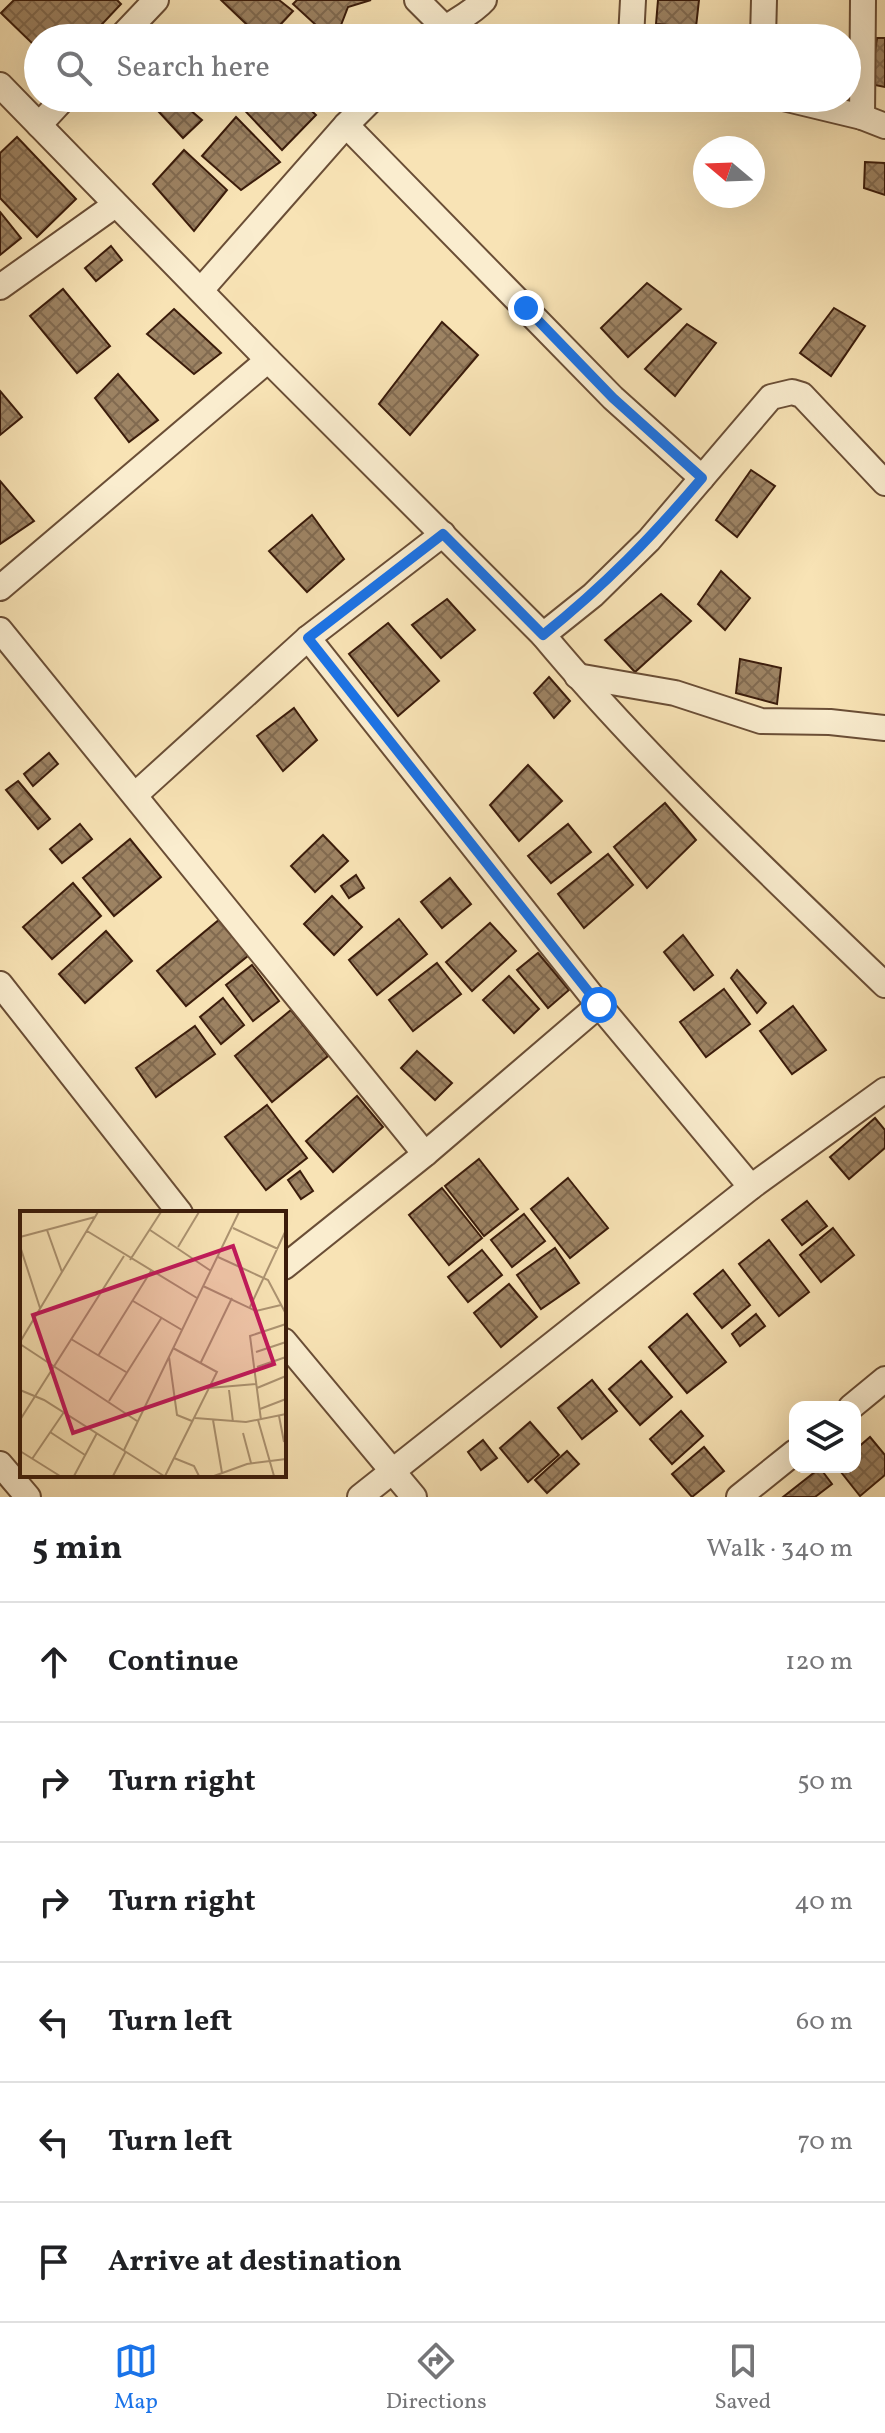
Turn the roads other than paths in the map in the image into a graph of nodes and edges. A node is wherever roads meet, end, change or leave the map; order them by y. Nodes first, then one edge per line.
1 (156, 0) edge
2 (417, 0) edge
3 (484, 0) edge
4 (633, 0) edge
5 (764, 0) edge
6 (863, 0) edge
7 (133, 24) edge
8 (434, 24) edge
9 (451, 24) edge
10 (632, 24) edge
11 (763, 24) edge
12 (0, 85) edge
13 (24, 110) edge
14 (26, 112) edge
15 (51, 112) edge
16 (359, 112) edge
17 (841, 112) edge
18 (862, 117) junction
19 (39, 125) junction
20 (346, 125) junction
21 (885, 126) edge
22 (115, 205) junction
23 (0, 287) edge
24 (201, 290) junction
25 (268, 360) junction
26 (702, 478) junction
27 (885, 483) edge
28 (443, 534) junction
29 (0, 588) edge
30 (0, 630) edge
31 (543, 635) junction
32 (308, 638) junction
33 (577, 676) junction
34 (885, 728) edge
35 (135, 795) junction
36 (0, 984) edge
37 (885, 985) edge
38 (599, 1005) junction
39 (885, 1090) edge
40 (425, 1154) junction
41 (751, 1187) junction
42 (178, 1211) edge
43 (286, 1265) edge
44 (286, 1343) edge
45 (885, 1379) edge
46 (858, 1401) edge
47 (789, 1457) edge
48 (0, 1464) edge
49 (393, 1471) junction
50 (28, 1497) edge
51 (360, 1497) edge
52 (414, 1497) edge
53 (739, 1497) edge

1 - 7 street
2 - 8 street
3 - 9 street
4 - 10 street
5 - 11 street
6 - 18 street
12 - 13 street
14 - 19 street
15 - 19 street
16 - 20 street
17 - 18 street
18 - 21 street
19 - 22 street
20 - 24 street
20 - 26 street
22 - 23 street
22 - 24 street
24 - 25 street
25 - 28 street
25 - 29 street
26 - 27 street
26 - 31 street
28 - 31 street
28 - 32 street
30 - 35 street
31 - 33 street
32 - 35 street
32 - 38 street
33 - 34 street
33 - 37 street
35 - 40 street
36 - 42 street
38 - 40 street
38 - 41 street
39 - 41 street
40 - 43 street
41 - 49 street
44 - 49 street
45 - 46 street
47 - 53 street
48 - 50 street
49 - 51 street
49 - 52 street

